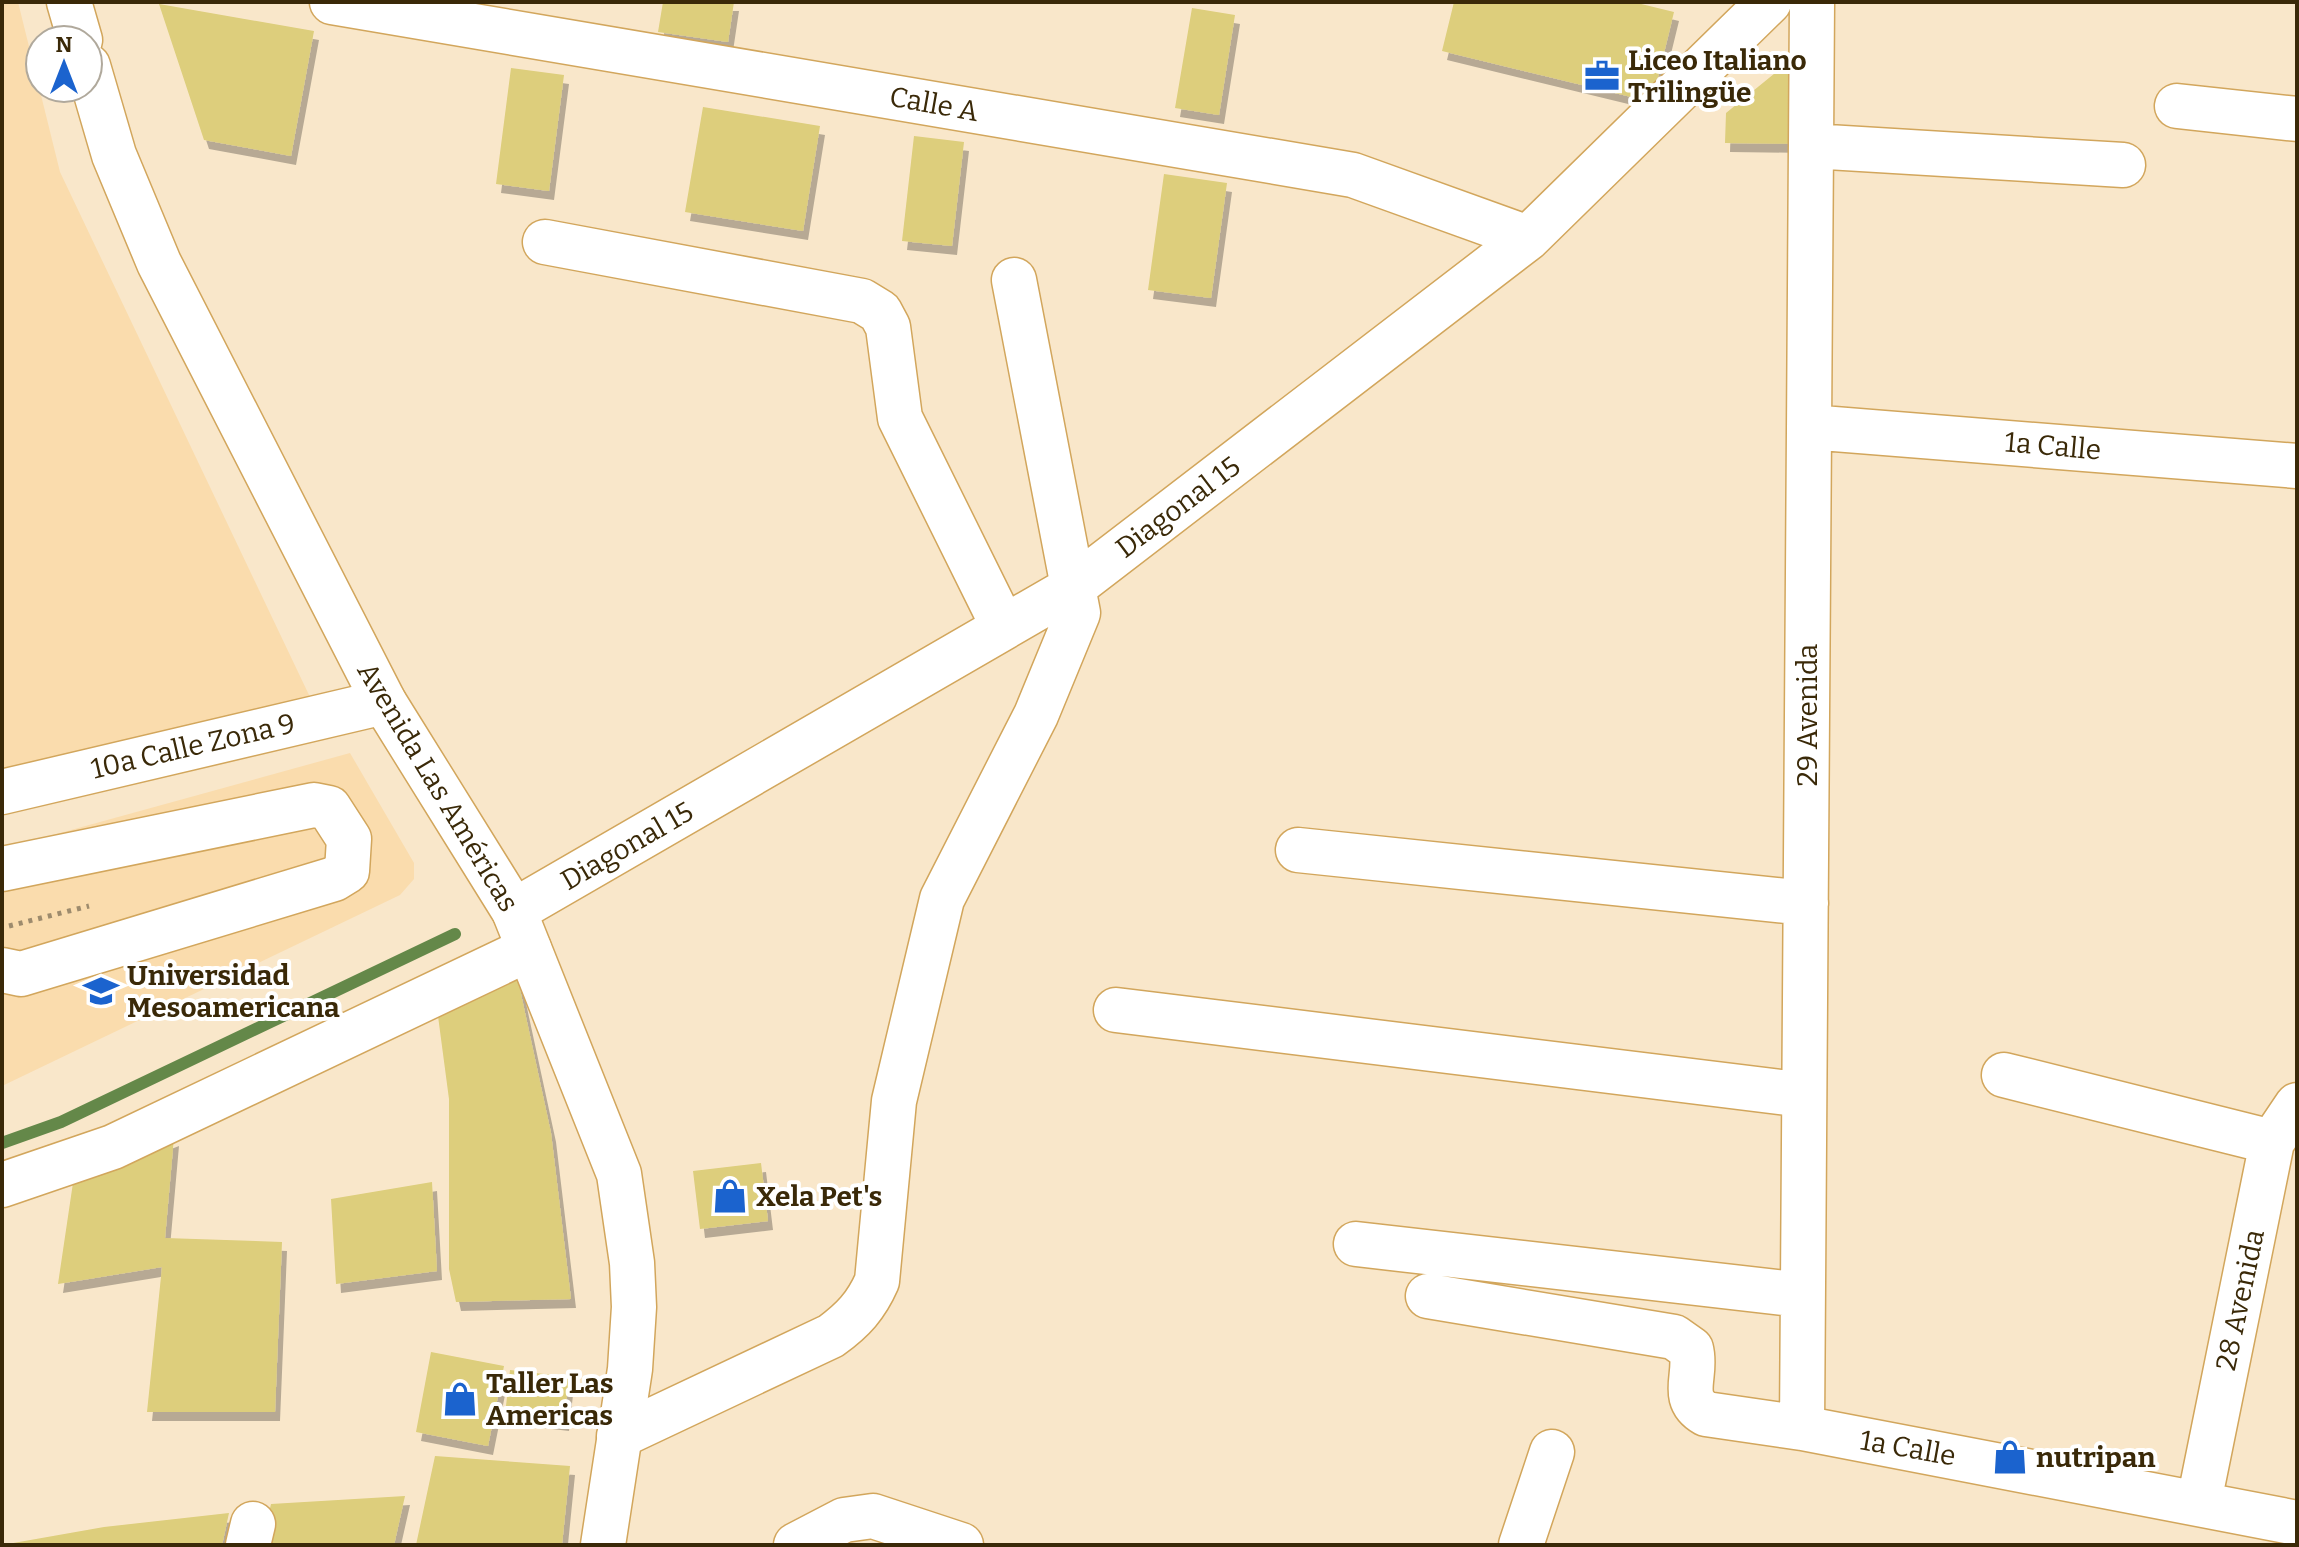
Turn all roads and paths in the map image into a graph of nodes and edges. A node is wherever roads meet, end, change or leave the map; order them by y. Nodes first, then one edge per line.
1 (69, 2) edge
2 (332, 2) edge
3 (1812, 2) edge
4 (1764, 3) edge
5 (75, 24) edge
6 (99, 104) edge
7 (2177, 106) dead end
8 (2297, 119) edge
9 (1811, 146) junction
10 (2123, 165) dead end
11 (1528, 238) junction
12 (545, 242) dead end
13 (1014, 280) dead end
14 (1809, 427) junction
15 (2297, 466) edge
16 (1072, 588) junction
17 (1003, 626) junction
18 (384, 702) junction
19 (2, 792) edge
20 (1298, 850) dead end
21 (4, 856) edge
22 (1806, 903) junction
23 (521, 930) junction
24 (2, 970) edge
25 (1116, 1010) dead end
26 (2004, 1075) dead end
27 (1804, 1095) junction
28 (2297, 1105) edge
29 (2272, 1142) junction
30 (2, 1185) edge
31 (1356, 1244) dead end
32 (1802, 1295) junction
33 (1428, 1296) dead end
34 (1802, 1428) junction
35 (619, 1436) junction
36 (1552, 1452) dead end
37 (2199, 1502) junction
38 (2297, 1523) edge
39 (603, 1545) edge
40 (796, 1545) edge
41 (961, 1545) edge
42 (1521, 1545) edge

1 - 5 street
2 - 11 street, Calle A
3 - 9 street, 29 Avenida
4 - 11 street, Diagonal 15
6 - 18 street, Avenida Las Américas
7 - 8 street
9 - 10 street
9 - 14 street, 29 Avenida
11 - 16 street, Diagonal 15
12 - 17 street
13 - 16 street
14 - 15 street, 1a Calle
14 - 22 street, 29 Avenida
16 - 17 street, Diagonal 15
16 - 35 street
17 - 23 street, Diagonal 15
18 - 19 street, 10a Calle Zona 9
18 - 23 street, Avenida Las Américas
20 - 22 street
21 - 24 street
22 - 27 street, 29 Avenida
23 - 30 street, Diagonal 15
23 - 35 street, Avenida Las Américas
25 - 27 street
26 - 29 street
27 - 32 street, 29 Avenida
28 - 29 street, 28 Avenida
29 - 37 street, 28 Avenida
31 - 32 street
32 - 34 street, 29 Avenida
33 - 34 street, 1a Calle
34 - 37 street, 1a Calle
35 - 39 street, Avenida Las Américas
36 - 42 street
37 - 38 street, 1a Calle
40 - 41 street

